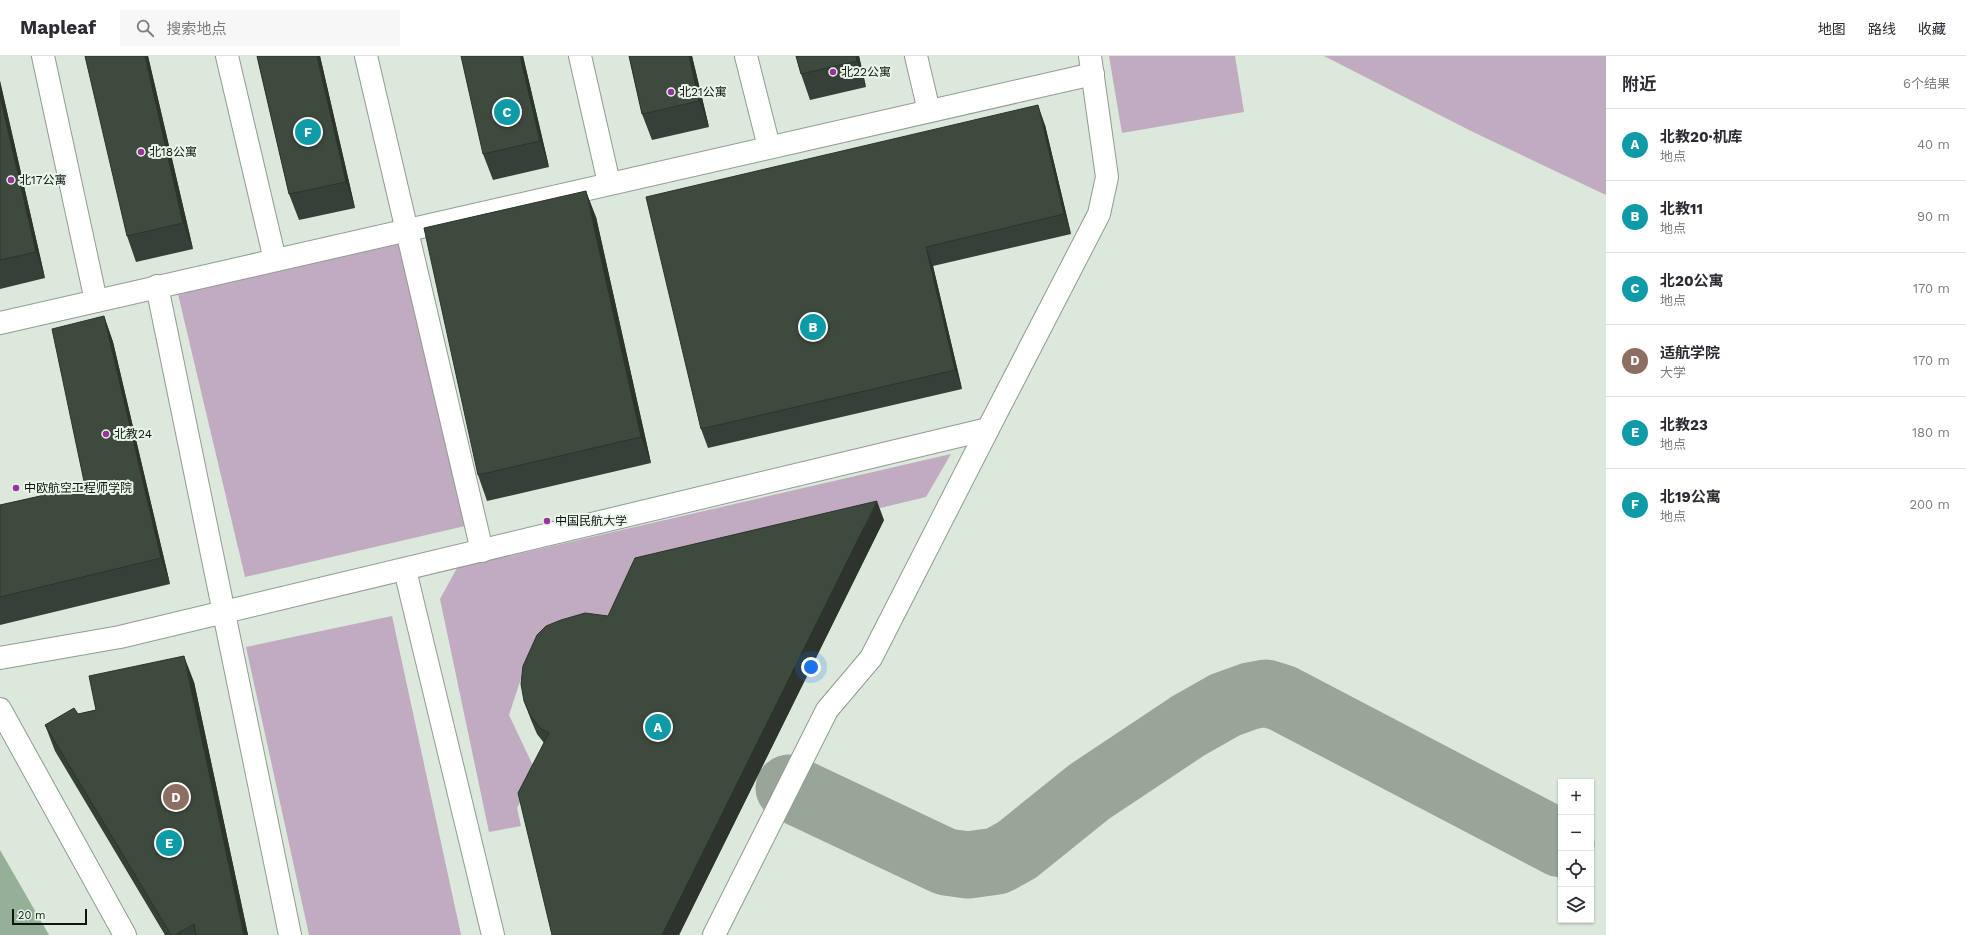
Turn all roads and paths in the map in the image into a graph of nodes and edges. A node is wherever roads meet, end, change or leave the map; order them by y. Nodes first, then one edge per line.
1 (43, 56) edge
2 (227, 56) edge
3 (366, 56) edge
4 (580, 56) edge
5 (746, 56) edge
6 (916, 56) edge
7 (1091, 65) edge
8 (929, 111) junction
9 (769, 147) junction
10 (609, 184) junction
11 (407, 229) junction
12 (275, 260) junction
13 (157, 286) junction
14 (96, 301) junction
15 (0, 323) edge
16 (988, 429) junction
17 (482, 551) junction
18 (405, 570) junction
19 (224, 612) junction
20 (0, 658) edge
21 (0, 709) edge
22 (125, 935) edge
23 (290, 935) edge
24 (493, 935) edge
25 (714, 935) edge

1 - 14 lane
2 - 12 lane
3 - 11 lane
4 - 10 lane
5 - 9 lane
6 - 8 lane
7 - 8 lane
7 - 16 lane
8 - 9 lane
9 - 10 lane
10 - 11 lane
11 - 12 lane
11 - 17 lane
12 - 13 lane
13 - 14 lane
13 - 19 lane
14 - 15 lane
16 - 17 lane
16 - 25 lane
17 - 18 lane
18 - 19 lane
18 - 24 lane
19 - 20 lane
19 - 23 lane
21 - 22 lane

